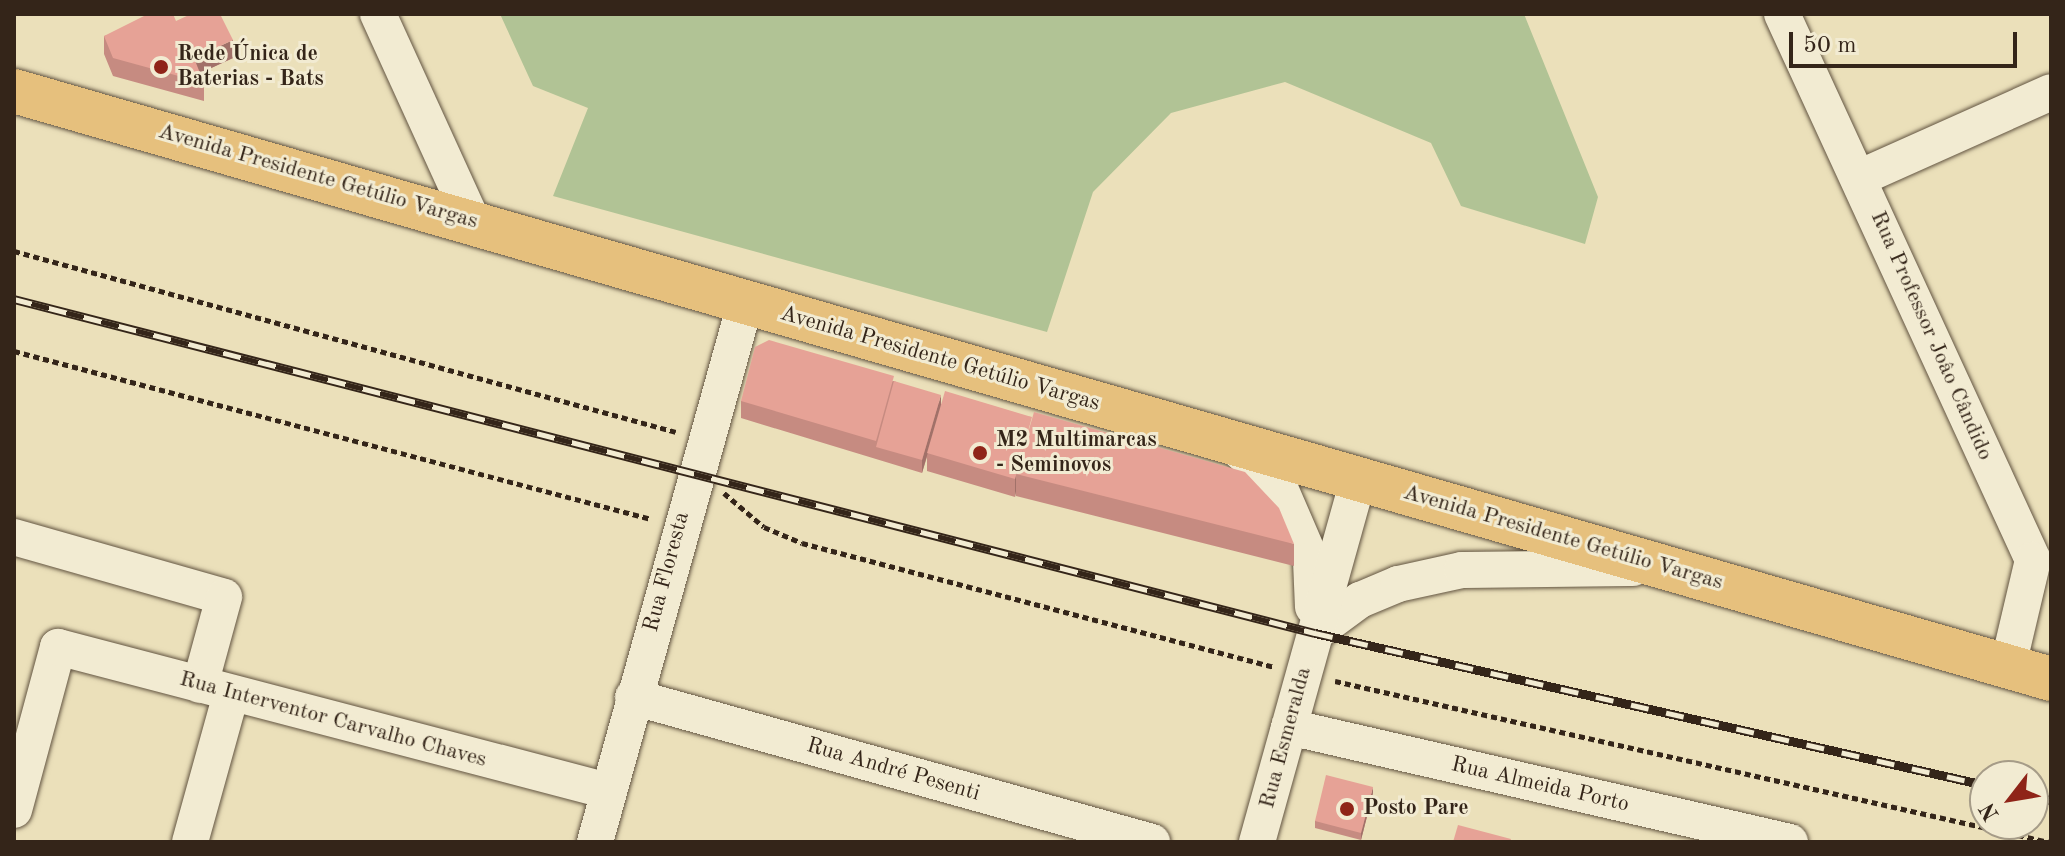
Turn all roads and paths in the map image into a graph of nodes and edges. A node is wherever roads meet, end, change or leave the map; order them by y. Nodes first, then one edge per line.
1 (378, 14) edge
2 (1782, 14) edge
3 (14, 91) edge
4 (2051, 92) edge
5 (1859, 178) junction
6 (472, 220) junction
7 (14, 251) edge
8 (745, 304) junction
9 (14, 351) edge
10 (1233, 445) junction
11 (698, 459) junction
12 (1358, 480) junction
13 (680, 526) junction
14 (14, 537) edge
15 (1669, 568) junction
16 (2036, 606) edge
17 (1315, 633) junction
18 (2008, 666) junction
19 (1304, 674) junction
20 (2051, 679) edge
21 (215, 689) junction
22 (633, 697) junction
23 (1289, 727) junction
24 (608, 791) junction
25 (14, 810) edge
26 (1772, 840) edge
27 (190, 842) edge
28 (595, 842) edge
29 (1152, 842) edge
30 (1257, 842) edge
31 (2049, 842) edge

1 - 6 street
2 - 5 street, Rua Professor Joâo Cândido
3 - 6 main road, Avenida Presidente Getúlio Vargas
4 - 5 street
5 - 16 street, Rua Professor Joâo Cândido
6 - 8 main road, Avenida Presidente Getúlio Vargas
7 - 11 path
8 - 10 main road, Avenida Presidente Getúlio Vargas
8 - 11 street, Rua Floresta
9 - 13 path
10 - 12 main road, Avenida Presidente Getúlio Vargas
10 - 17 street, Rua Esmeralda
11 - 13 street, Rua Floresta
11 - 19 path
12 - 15 main road, Avenida Presidente Getúlio Vargas
12 - 17 street, Rua Esmeralda
13 - 22 street, Rua Floresta
14 - 21 street
15 - 17 street
15 - 18 main road, Avenida Presidente Getúlio Vargas
16 - 18 street, Rua Professor Joâo Cândido
17 - 19 street, Rua Esmeralda
18 - 20 main road, Avenida Presidente Getúlio Vargas
19 - 23 street, Rua Esmeralda
19 - 31 path
21 - 24 street, Rua Interventor Carvalho Chaves
21 - 25 street, Rua Interventor Carvalho Chaves
21 - 27 street
22 - 24 street, Rua Floresta
22 - 29 street, Rua André Pesenti
23 - 26 street, Rua Almeida Porto
23 - 30 street, Rua Esmeralda
24 - 28 street, Rua Floresta

